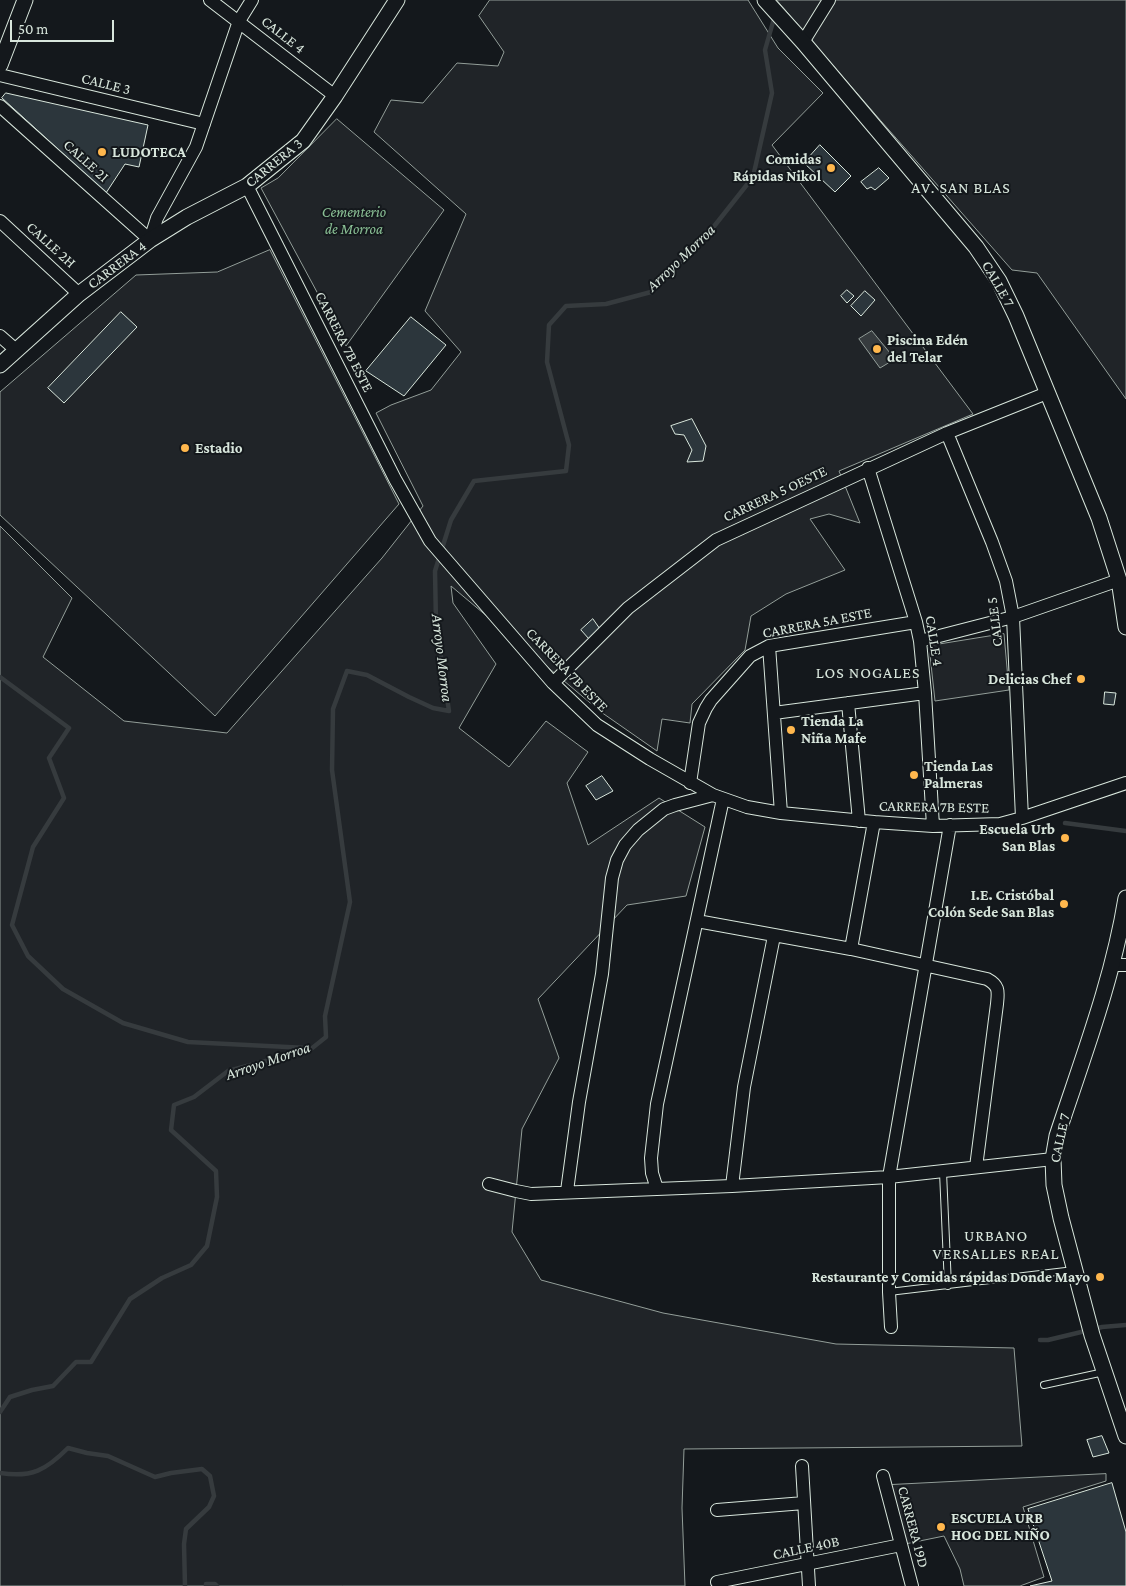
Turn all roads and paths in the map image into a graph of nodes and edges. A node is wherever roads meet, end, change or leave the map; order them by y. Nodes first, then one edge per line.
1 (26, 0) edge
2 (210, 0) edge
3 (252, 0) edge
4 (397, 0) edge
5 (765, 0) edge
6 (829, 0) edge
7 (239, 21) junction
8 (803, 42) junction
9 (0, 64) edge
10 (0, 75) edge
11 (335, 96) junction
12 (0, 106) edge
13 (204, 124) junction
14 (247, 186) junction
15 (0, 221) edge
16 (150, 240) junction
17 (80, 294) junction
18 (0, 336) edge
19 (16, 350) junction
20 (0, 364) edge
21 (1047, 393) junction
22 (947, 433) junction
23 (868, 468) junction
24 (1119, 580) junction
25 (1013, 617) junction
26 (916, 622) junction
27 (1126, 627) edge
28 (920, 641) junction
29 (769, 646) junction
30 (553, 683) junction
31 (925, 693) junction
32 (848, 703) junction
33 (774, 713) junction
34 (690, 783) junction
35 (1126, 783) edge
36 (718, 797) junction
37 (781, 813) junction
38 (1022, 818) junction
39 (859, 821) junction
40 (874, 822) junction
41 (950, 825) junction
42 (933, 826) junction
43 (1126, 898) edge
44 (697, 921) junction
45 (774, 936) junction
46 (851, 949) junction
47 (1119, 965) edge
48 (924, 966) junction
49 (1053, 1159) junction
50 (976, 1167) junction
51 (943, 1172) junction
52 (889, 1177) junction
53 (489, 1184) dead end
54 (732, 1186) junction
55 (656, 1189) junction
56 (567, 1191) junction
57 (1075, 1270) junction
58 (948, 1286) junction
59 (889, 1292) junction
60 (891, 1326) dead end
61 (1104, 1372) junction
62 (1044, 1385) dead end
63 (1126, 1436) edge
64 (802, 1466) dead end
65 (883, 1476) dead end
66 (804, 1503) junction
67 (717, 1510) dead end
68 (901, 1545) junction
69 (808, 1564) junction
70 (717, 1582) dead end
71 (808, 1586) edge
72 (912, 1586) edge

1 - 9 street
2 - 7 street, CALLE 4
3 - 7 street, CARRERA 4
4 - 11 street, CARRERA 3
5 - 8 street, CALLE 7
6 - 8 street
7 - 11 street, CALLE 4
7 - 13 street, CARRERA 4
8 - 21 street, CALLE 7
10 - 13 street, CALLE 3
11 - 14 street, CARRERA 3
12 - 16 street, CALLE 2I
13 - 16 street, CARRERA 4
14 - 16 street, CARRERA 3
14 - 30 street, CARRERA 7B ESTE
15 - 17 street, CALLE 2H
16 - 17 street, CARRERA 4
17 - 19 street, CARRERA 4
18 - 19 street
19 - 20 street, CARRERA 4
21 - 22 street, CARRERA 5 OESTE
21 - 24 street, CALLE 7
22 - 23 street, CARRERA 5 OESTE
22 - 25 street, CALLE 5
23 - 26 street, CALLE 4
23 - 30 street, CARRERA 5 OESTE
24 - 25 street
24 - 27 street, CALLE 7
25 - 28 street
25 - 38 street, CALLE 5
26 - 28 street, CALLE 4
26 - 29 street, CARRERA 5A ESTE
28 - 31 street, CALLE 4
29 - 33 street
29 - 34 street, CARRERA 5A ESTE
30 - 34 street, CARRERA 7B ESTE
31 - 32 street
31 - 42 street, CALLE 4
32 - 33 street
32 - 39 street
33 - 37 street
34 - 36 street, CARRERA 7B ESTE
35 - 38 street, CARRERA 7B ESTE
36 - 37 street, CARRERA 7B ESTE
36 - 44 street
36 - 56 street
37 - 39 street, CARRERA 7B ESTE
38 - 41 street, CARRERA 7B ESTE
39 - 40 street, CARRERA 7B ESTE
40 - 42 street, CARRERA 7B ESTE
40 - 46 street
41 - 42 street, CARRERA 7B ESTE
41 - 48 street
43 - 47 street, CALLE 7
44 - 45 street
44 - 55 street
45 - 46 street
45 - 54 street
46 - 48 street
47 - 49 street, CALLE 7
48 - 50 street
48 - 52 street
49 - 50 street
49 - 57 street, CALLE 7
50 - 51 street
51 - 52 street
51 - 58 lane
52 - 54 street
52 - 59 street
53 - 56 street
54 - 55 street
55 - 56 street
57 - 58 lane
57 - 61 street, CALLE 7
58 - 59 lane
59 - 60 street
61 - 62 lane
61 - 63 street, CALLE 7
64 - 66 street
65 - 68 street, CARRERA 19D
66 - 67 street
66 - 69 street
68 - 69 street, CALLE 40B
68 - 72 street, CARRERA 19D
69 - 70 street, CALLE 40B
69 - 71 street

